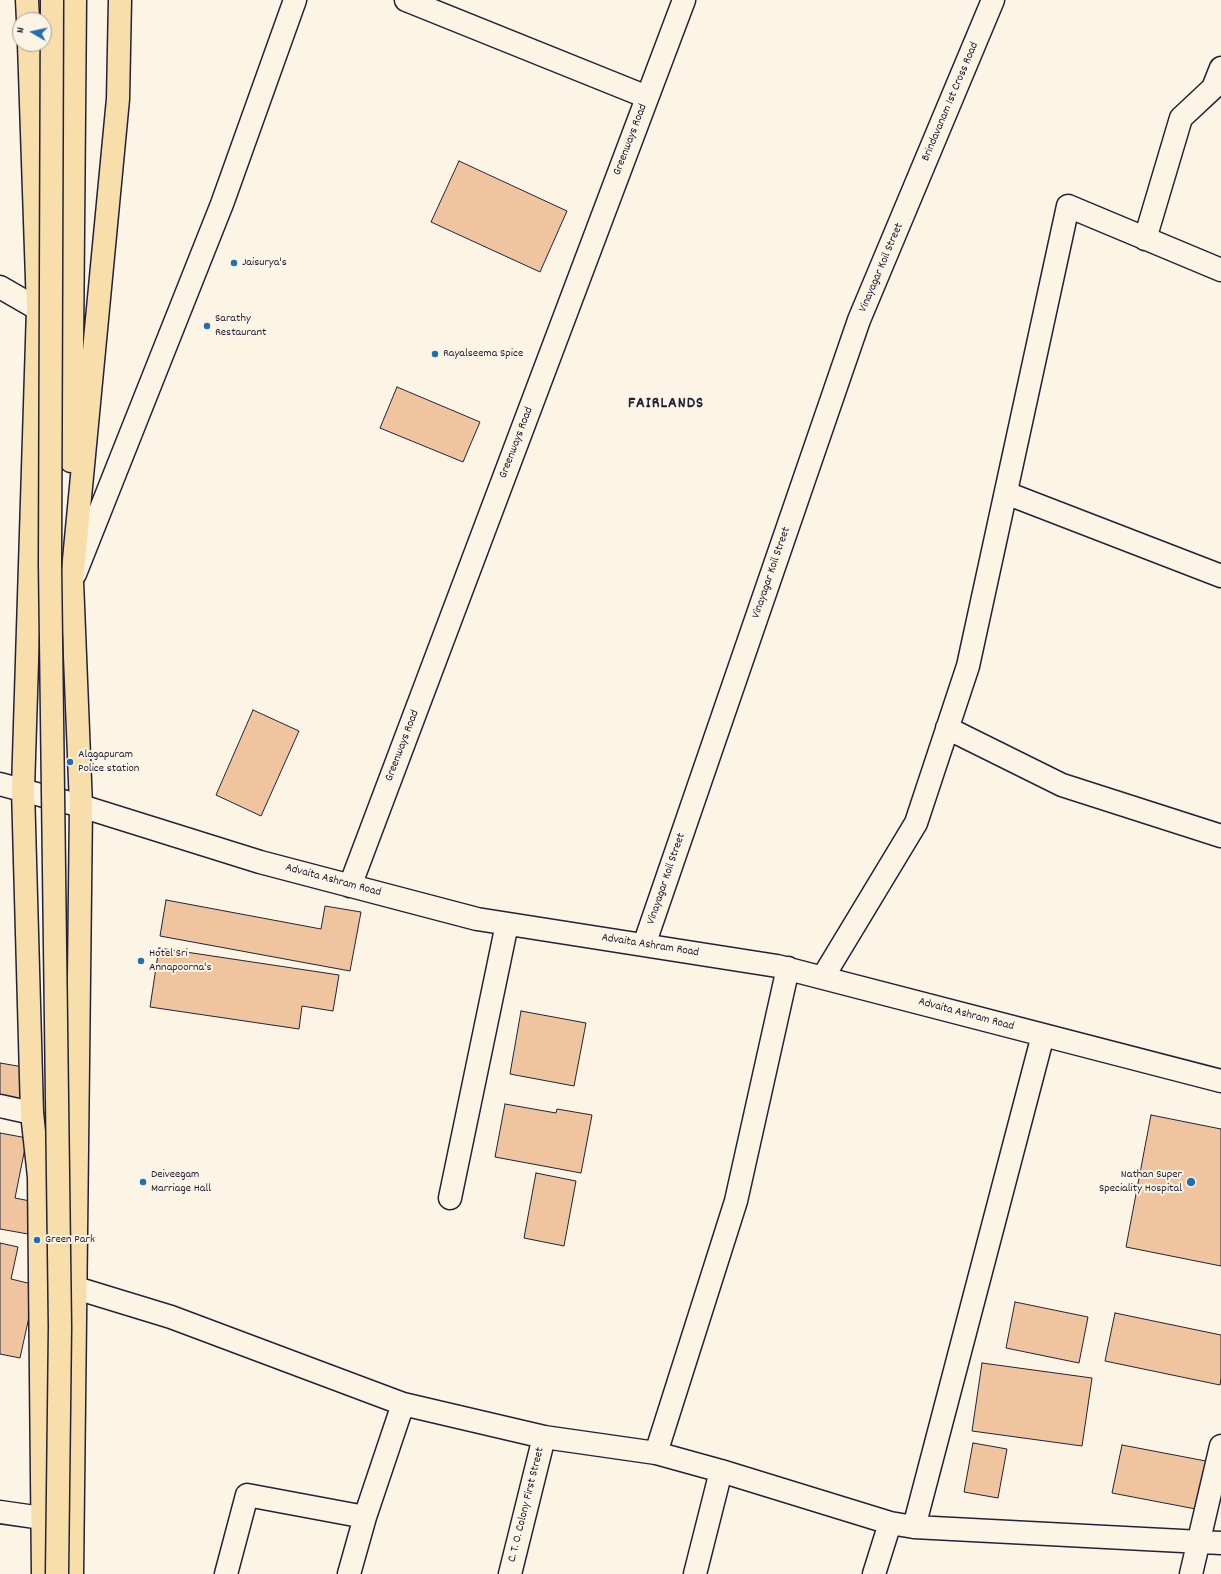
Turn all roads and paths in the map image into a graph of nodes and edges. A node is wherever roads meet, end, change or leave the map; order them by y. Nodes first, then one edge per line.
1 (27, 0) edge
2 (52, 0) edge
3 (75, 0) edge
4 (120, 0) edge
5 (295, 0) edge
6 (406, 0) edge
7 (684, 0) edge
8 (993, 0) edge
9 (28, 12) edge
10 (29, 52) edge
11 (1221, 68) edge
12 (647, 97) junction
13 (908, 203) joint
14 (1145, 238) junction
15 (1221, 270) edge
16 (0, 287) edge
17 (38, 309) junction
18 (1006, 493) junction
19 (1221, 576) edge
20 (72, 581) junction
21 (947, 728) junction
22 (0, 784) edge
23 (23, 789) junction
24 (81, 806) junction
25 (1221, 836) edge
26 (350, 886) junction
27 (508, 924) junction
28 (644, 945) junction
29 (788, 968) junction
30 (823, 977) junction
31 (1043, 1035) junction
32 (1221, 1081) edge
33 (0, 1106) edge
34 (32, 1113) junction
35 (450, 1198) dead end
36 (76, 1288) junction
37 (403, 1404) junction
38 (544, 1437) junction
39 (1221, 1446) edge
40 (656, 1453) junction
41 (721, 1471) junction
42 (0, 1512) edge
43 (42, 1518) junction
44 (365, 1518) junction
45 (890, 1523) junction
46 (914, 1527) junction
47 (1198, 1542) junction
48 (1221, 1543) edge
49 (43, 1574) edge
50 (58, 1574) edge
51 (72, 1574) edge
52 (226, 1574) edge
53 (349, 1574) edge
54 (510, 1574) edge
55 (695, 1574) edge
56 (874, 1574) edge
57 (1191, 1574) edge

1 - 9 main road
2 - 50 main road, bridge
3 - 20 main road
4 - 20 main road
5 - 20 street
6 - 12 street
7 - 12 street, Greenways Road
8 - 13 street, Brindavanam 1st Cross Road
10 - 17 main road
11 - 14 street
12 - 26 street, Greenways Road
13 - 28 street, Vinayagar Koil Street
14 - 15 street
14 - 18 street
16 - 17 street
17 - 23 main road
18 - 19 street
18 - 21 street
20 - 24 main road
21 - 25 street
21 - 30 street
22 - 23 street, Advaita Ashram Road
23 - 24 street, Advaita Ashram Road
23 - 34 main road
24 - 26 street, Advaita Ashram Road
24 - 36 main road
26 - 27 street, Advaita Ashram Road
27 - 28 street, Advaita Ashram Road
27 - 35 street
28 - 29 street, Advaita Ashram Road
29 - 30 street, Advaita Ashram Road
29 - 40 street
30 - 31 street, Advaita Ashram Road
31 - 32 street, Advaita Ashram Road
31 - 46 street
33 - 34 street
34 - 43 main road
36 - 37 street
36 - 51 main road
37 - 38 street
37 - 44 street
38 - 40 street
38 - 54 street, C. T. O. Colony First Street
39 - 47 street
40 - 41 street
41 - 45 street
41 - 55 street
42 - 43 street
43 - 49 main road
44 - 52 street
44 - 53 street
45 - 46 street
45 - 56 street
46 - 47 street
47 - 48 street
47 - 57 street

